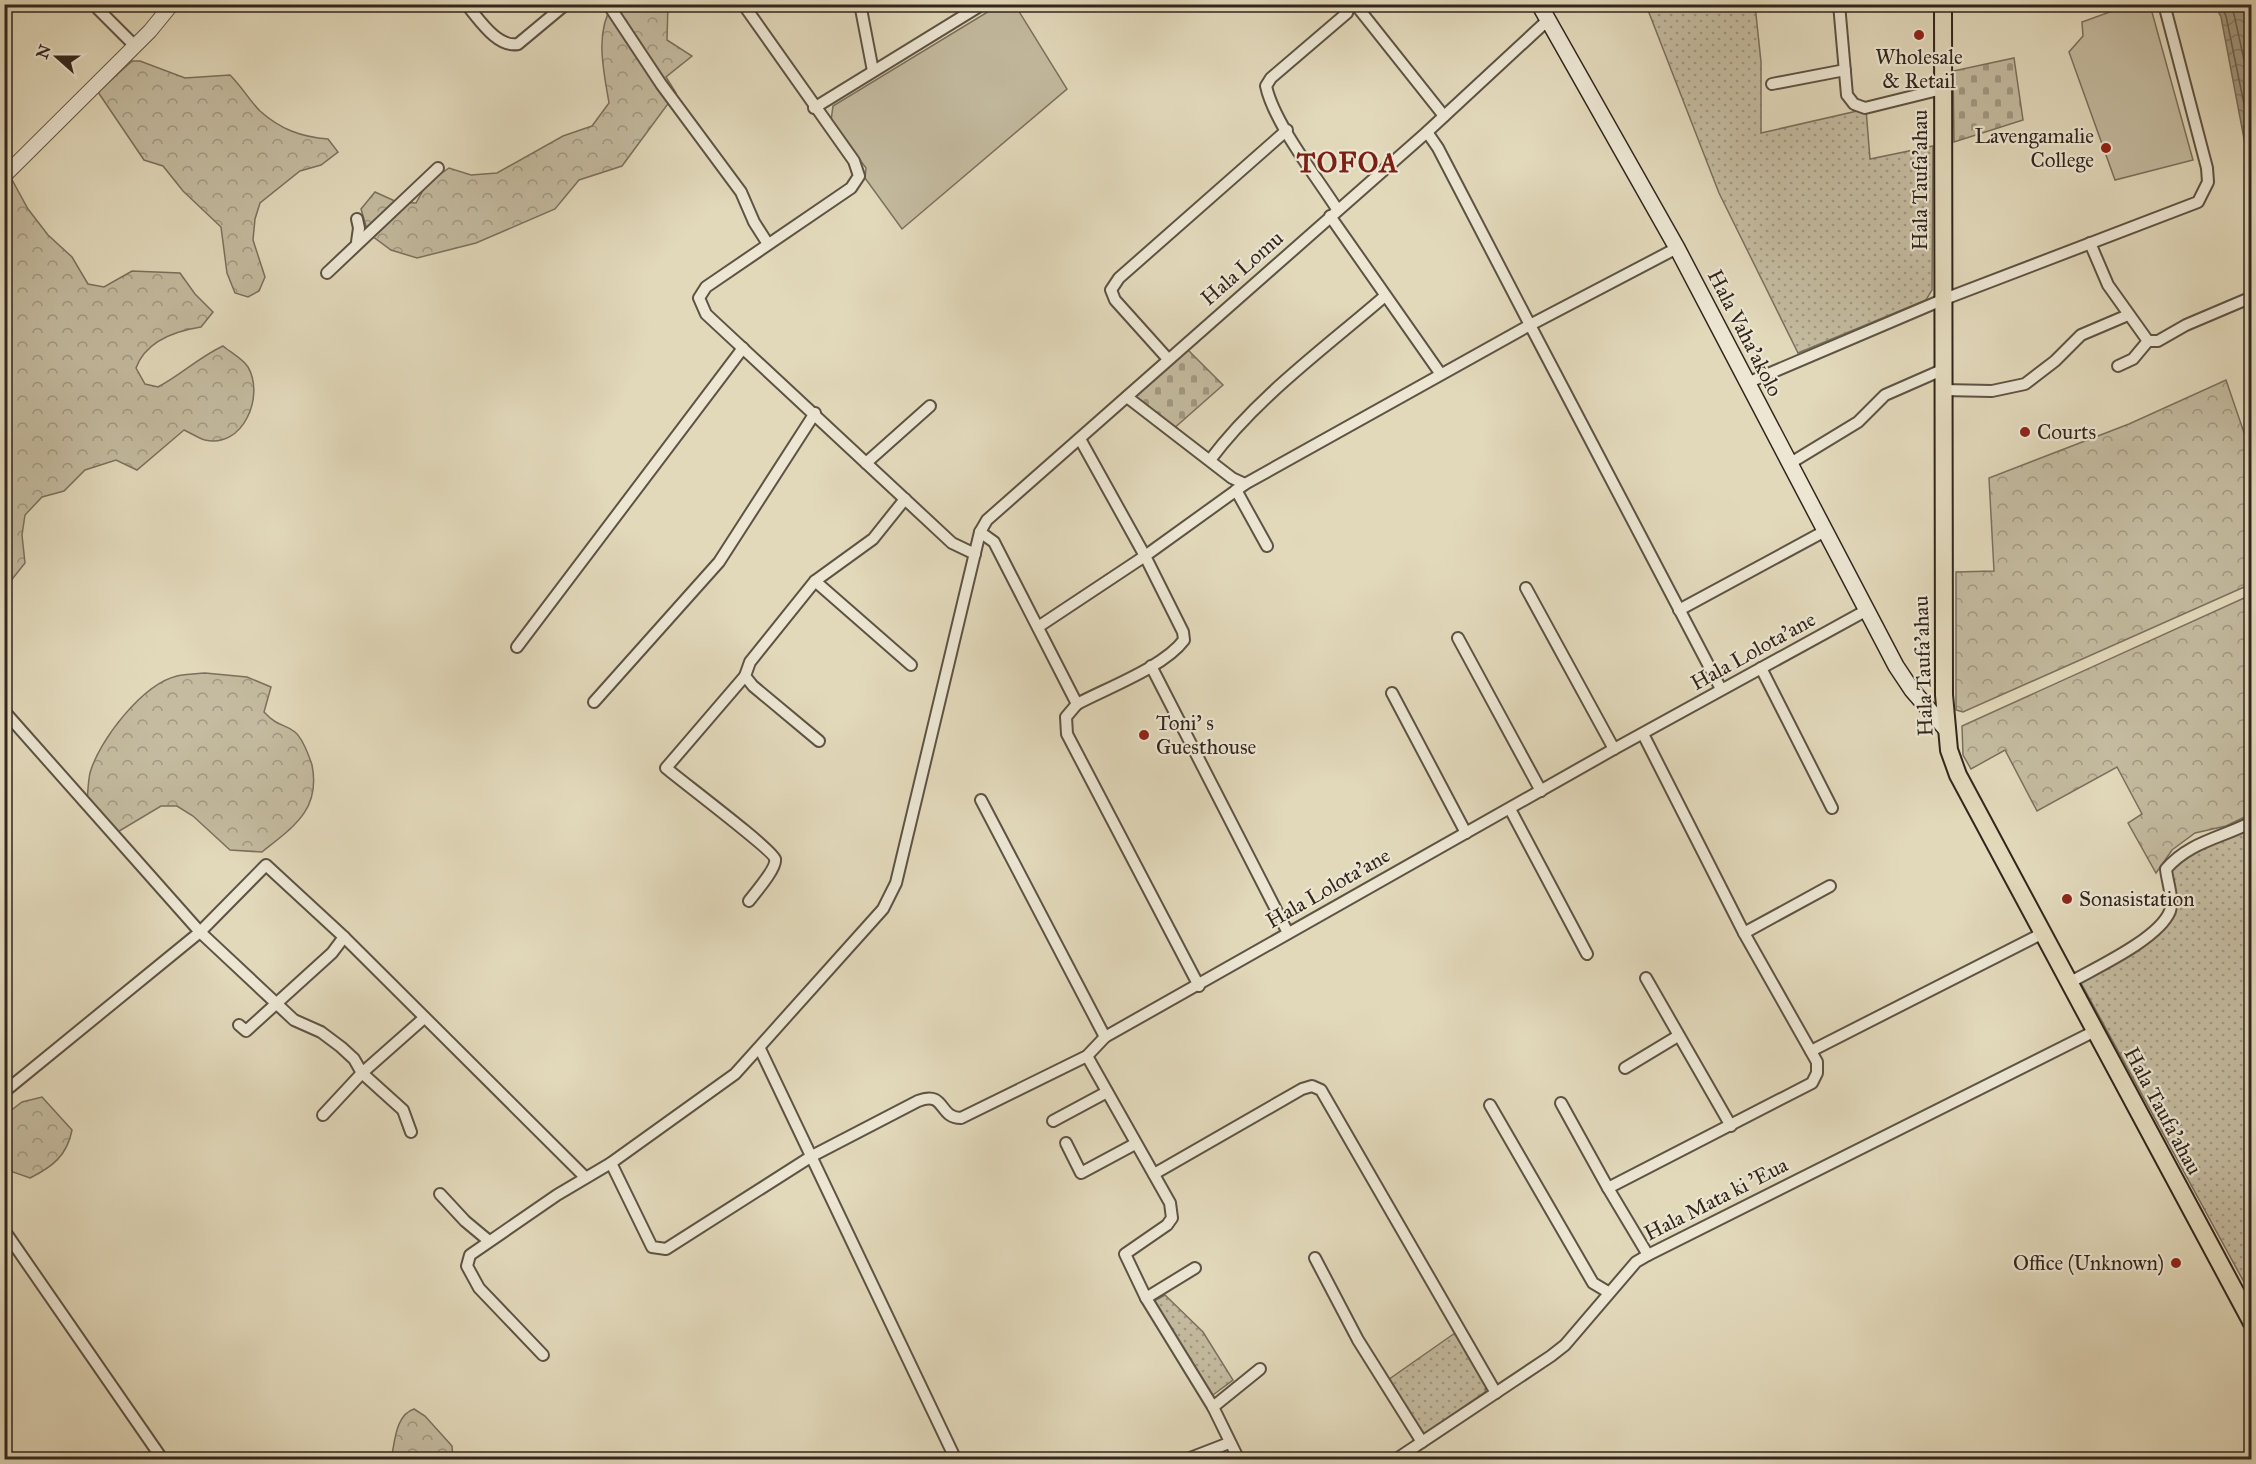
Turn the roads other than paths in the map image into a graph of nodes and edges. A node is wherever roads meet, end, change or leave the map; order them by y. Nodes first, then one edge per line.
1 (93, 4) edge
2 (172, 4) edge
3 (466, 4) edge
4 (566, 4) edge
5 (608, 4) edge
6 (743, 4) edge
7 (858, 4) edge
8 (983, 4) edge
9 (1350, 4) edge
10 (1355, 4) edge
11 (1539, 4) edge
12 (1839, 4) edge
13 (1943, 4) edge
14 (2164, 4) edge
15 (1549, 19) junction
16 (135, 46) junction
17 (1845, 70) junction
18 (873, 71) junction
19 (1772, 84) dead end
20 (1942, 89) junction
21 (814, 108) junction
22 (1444, 116) junction
23 (1287, 130) junction
24 (1427, 132) junction
25 (438, 168) dead end
26 (4, 176) edge
27 (1334, 213) junction
28 (357, 219) dead end
29 (357, 242) junction
30 (2090, 243) junction
31 (768, 244) junction
32 (1677, 248) junction
33 (327, 273) dead end
34 (1385, 296) junction
35 (2252, 297) edge
36 (1942, 300) junction
37 (2128, 315) junction
38 (1530, 325) junction
39 (2148, 341) junction
40 (743, 348) junction
41 (1168, 359) junction
42 (2118, 366) dead end
43 (1942, 370) junction
44 (1440, 373) junction
45 (1747, 383) junction
46 (1942, 390) junction
47 (1127, 397) junction
48 (930, 406) dead end
49 (815, 413) junction
50 (1080, 439) junction
51 (1210, 460) junction
52 (866, 463) junction
53 (1789, 464) junction
54 (1240, 487) junction
55 (905, 499) junction
56 (1825, 531) junction
57 (980, 532) junction
58 (1268, 546) dead end
59 (975, 554) junction
60 (1145, 556) junction
61 (815, 581) junction
62 (1526, 588) dead end
63 (1679, 610) junction
64 (1868, 610) junction
65 (1038, 627) junction
66 (1458, 638) dead end
67 (517, 647) dead end
68 (911, 665) dead end
69 (1151, 666) junction
70 (1761, 668) junction
71 (745, 676) junction
72 (1908, 684) junction
73 (1721, 689) junction
74 (1392, 693) dead end
75 (1944, 695) junction
76 (594, 702) dead end
77 (1077, 704) junction
78 (4, 711) edge
79 (1945, 728) junction
80 (1643, 734) junction
81 (819, 741) dead end
82 (1614, 748) junction
83 (1540, 791) junction
84 (981, 800) dead end
85 (1832, 808) dead end
86 (1510, 809) junction
87 (2252, 822) edge
88 (1466, 832) junction
89 (1830, 886) dead end
90 (748, 901) dead end
91 (200, 932) junction
92 (1288, 933) junction
93 (1744, 933) junction
94 (2041, 934) junction
95 (344, 937) junction
96 (1587, 954) dead end
97 (1646, 978) dead end
98 (2068, 983) junction
99 (1199, 986) junction
100 (276, 1001) junction
101 (423, 1019) junction
102 (239, 1025) dead end
103 (2095, 1031) junction
104 (1678, 1036) junction
105 (1105, 1037) junction
106 (760, 1049) junction
107 (1810, 1052) junction
108 (1087, 1056) junction
109 (1625, 1068) dead end
110 (362, 1073) junction
111 (4, 1092) edge
112 (1107, 1092) junction
113 (1561, 1103) dead end
114 (1490, 1105) dead end
115 (322, 1115) dead end
116 (1053, 1121) dead end
117 (1731, 1126) junction
118 (411, 1132) dead end
119 (1066, 1143) dead end
120 (1135, 1144) junction
121 (812, 1156) junction
122 (610, 1163) junction
123 (1154, 1174) junction
124 (585, 1177) junction
125 (1608, 1188) junction
126 (440, 1194) dead end
127 (4, 1230) edge
128 (489, 1241) junction
129 (1648, 1255) junction
130 (1315, 1258) dead end
131 (1195, 1268) dead end
132 (1608, 1292) junction
133 (1146, 1298) junction
134 (2252, 1323) edge
135 (543, 1355) dead end
136 (1260, 1369) dead end
137 (1496, 1393) junction
138 (1213, 1407) junction
139 (1422, 1442) junction
140 (1229, 1443) junction
141 (163, 1460) edge
142 (956, 1460) edge
143 (1185, 1460) edge
144 (1239, 1460) edge
145 (1395, 1460) edge

1 - 16 street
2 - 16 street
3 - 4 street
5 - 31 street
6 - 21 street
7 - 18 street
8 - 18 street
9 - 23 street
10 - 22 street
11 - 15 main road, Hala Vaha'akolo
12 - 17 street
13 - 20 main road, Hala Taufa'ahau
14 - 30 street
15 - 22 street, Hala Lomu
15 - 32 main road, Hala Vaha'akolo
16 - 26 street
17 - 19 street
17 - 20 street
18 - 21 street
20 - 36 main road, Hala Taufa'ahau
21 - 31 street
22 - 24 street, Hala Lomu
23 - 27 street
23 - 41 street
24 - 27 street, Hala Lomu
24 - 38 street
25 - 29 street
27 - 34 street
27 - 41 street, Hala Lomu
28 - 29 street
29 - 33 street
30 - 36 street
30 - 37 street
31 - 40 street
32 - 38 street
32 - 45 main road, Hala Vaha'akolo
34 - 44 street
34 - 51 street
35 - 39 street
36 - 43 main road, Hala Taufa'ahau
36 - 45 street
37 - 39 street
37 - 46 street
38 - 44 street
38 - 63 street
39 - 42 street
40 - 49 street
40 - 67 street
41 - 47 street, Hala Lomu
43 - 46 main road, Hala Taufa'ahau
43 - 53 street
44 - 54 street
45 - 53 main road, Hala Vaha'akolo
46 - 75 main road, Hala Taufa'ahau
47 - 50 street, Hala Lomu
47 - 51 street
48 - 52 street
49 - 52 street
49 - 76 street
50 - 57 street, Hala Lomu
50 - 60 street
51 - 54 street
52 - 55 street
53 - 56 main road, Hala Vaha'akolo
54 - 58 street
54 - 60 street
55 - 59 street
55 - 61 street
56 - 63 street
56 - 64 main road, Hala Vaha'akolo
57 - 59 street, Hala Lomu
57 - 65 street
59 - 106 street, Hala Lomu
60 - 65 street
60 - 69 street
61 - 68 street
61 - 71 street
62 - 82 street
63 - 73 street
64 - 70 street, Hala Lolota'ane
64 - 72 main road, Hala Vaha'akolo
65 - 77 street
66 - 83 street
69 - 77 street
69 - 92 street
70 - 73 street, Hala Lolota'ane
70 - 85 street
71 - 81 street
71 - 90 street
72 - 75 main road
72 - 79 main road, Hala Vaha'akolo
73 - 80 street, Hala Lolota'ane
74 - 88 street
75 - 79 main road, Hala Taufa'ahau
77 - 99 street
78 - 91 street
79 - 94 main road, Hala Taufa'ahau
80 - 82 street, Hala Lolota'ane
80 - 93 street
82 - 83 street, Hala Lolota'ane
83 - 86 street, Hala Lolota'ane
84 - 105 street
86 - 88 street, Hala Lolota'ane
86 - 96 street
87 - 98 street
88 - 92 street, Hala Lolota'ane
89 - 93 street
91 - 95 street
91 - 100 street
91 - 111 street
92 - 99 street, Hala Lolota'ane
93 - 107 street
94 - 98 main road, Hala Taufa'ahau
94 - 107 street
95 - 100 street
95 - 101 street
97 - 104 street
98 - 103 main road, Hala Taufa'ahau
99 - 105 street, Hala Lolota'ane
100 - 102 street
100 - 110 street
101 - 110 street
101 - 124 street
103 - 129 street, Hala Mata ki 'Eua
103 - 134 main road, Hala Taufa'ahau
104 - 109 street
104 - 117 street
105 - 108 street, Hala Lolota'ane
106 - 121 street
106 - 122 street, Hala Lomu
107 - 117 street
108 - 112 street
108 - 121 street, Hala Lolota'ane
110 - 115 street
110 - 118 street
112 - 116 street
112 - 120 street
113 - 125 street
114 - 132 street
117 - 125 street
119 - 120 street
120 - 123 street
121 - 122 street
121 - 142 street
122 - 124 street, Hala Lomu
123 - 133 street
123 - 137 street
124 - 128 street, Hala Lomu
125 - 129 street
126 - 128 street
127 - 141 street
128 - 135 street, Hala Lomu
129 - 132 street, Hala Mata ki 'Eua
130 - 139 street
131 - 133 street
132 - 137 street, Hala Mata ki 'Eua
133 - 138 street
136 - 138 street
137 - 139 street, Hala Mata ki 'Eua
138 - 140 street
139 - 145 street, Hala Mata ki 'Eua
140 - 143 street
140 - 144 street

